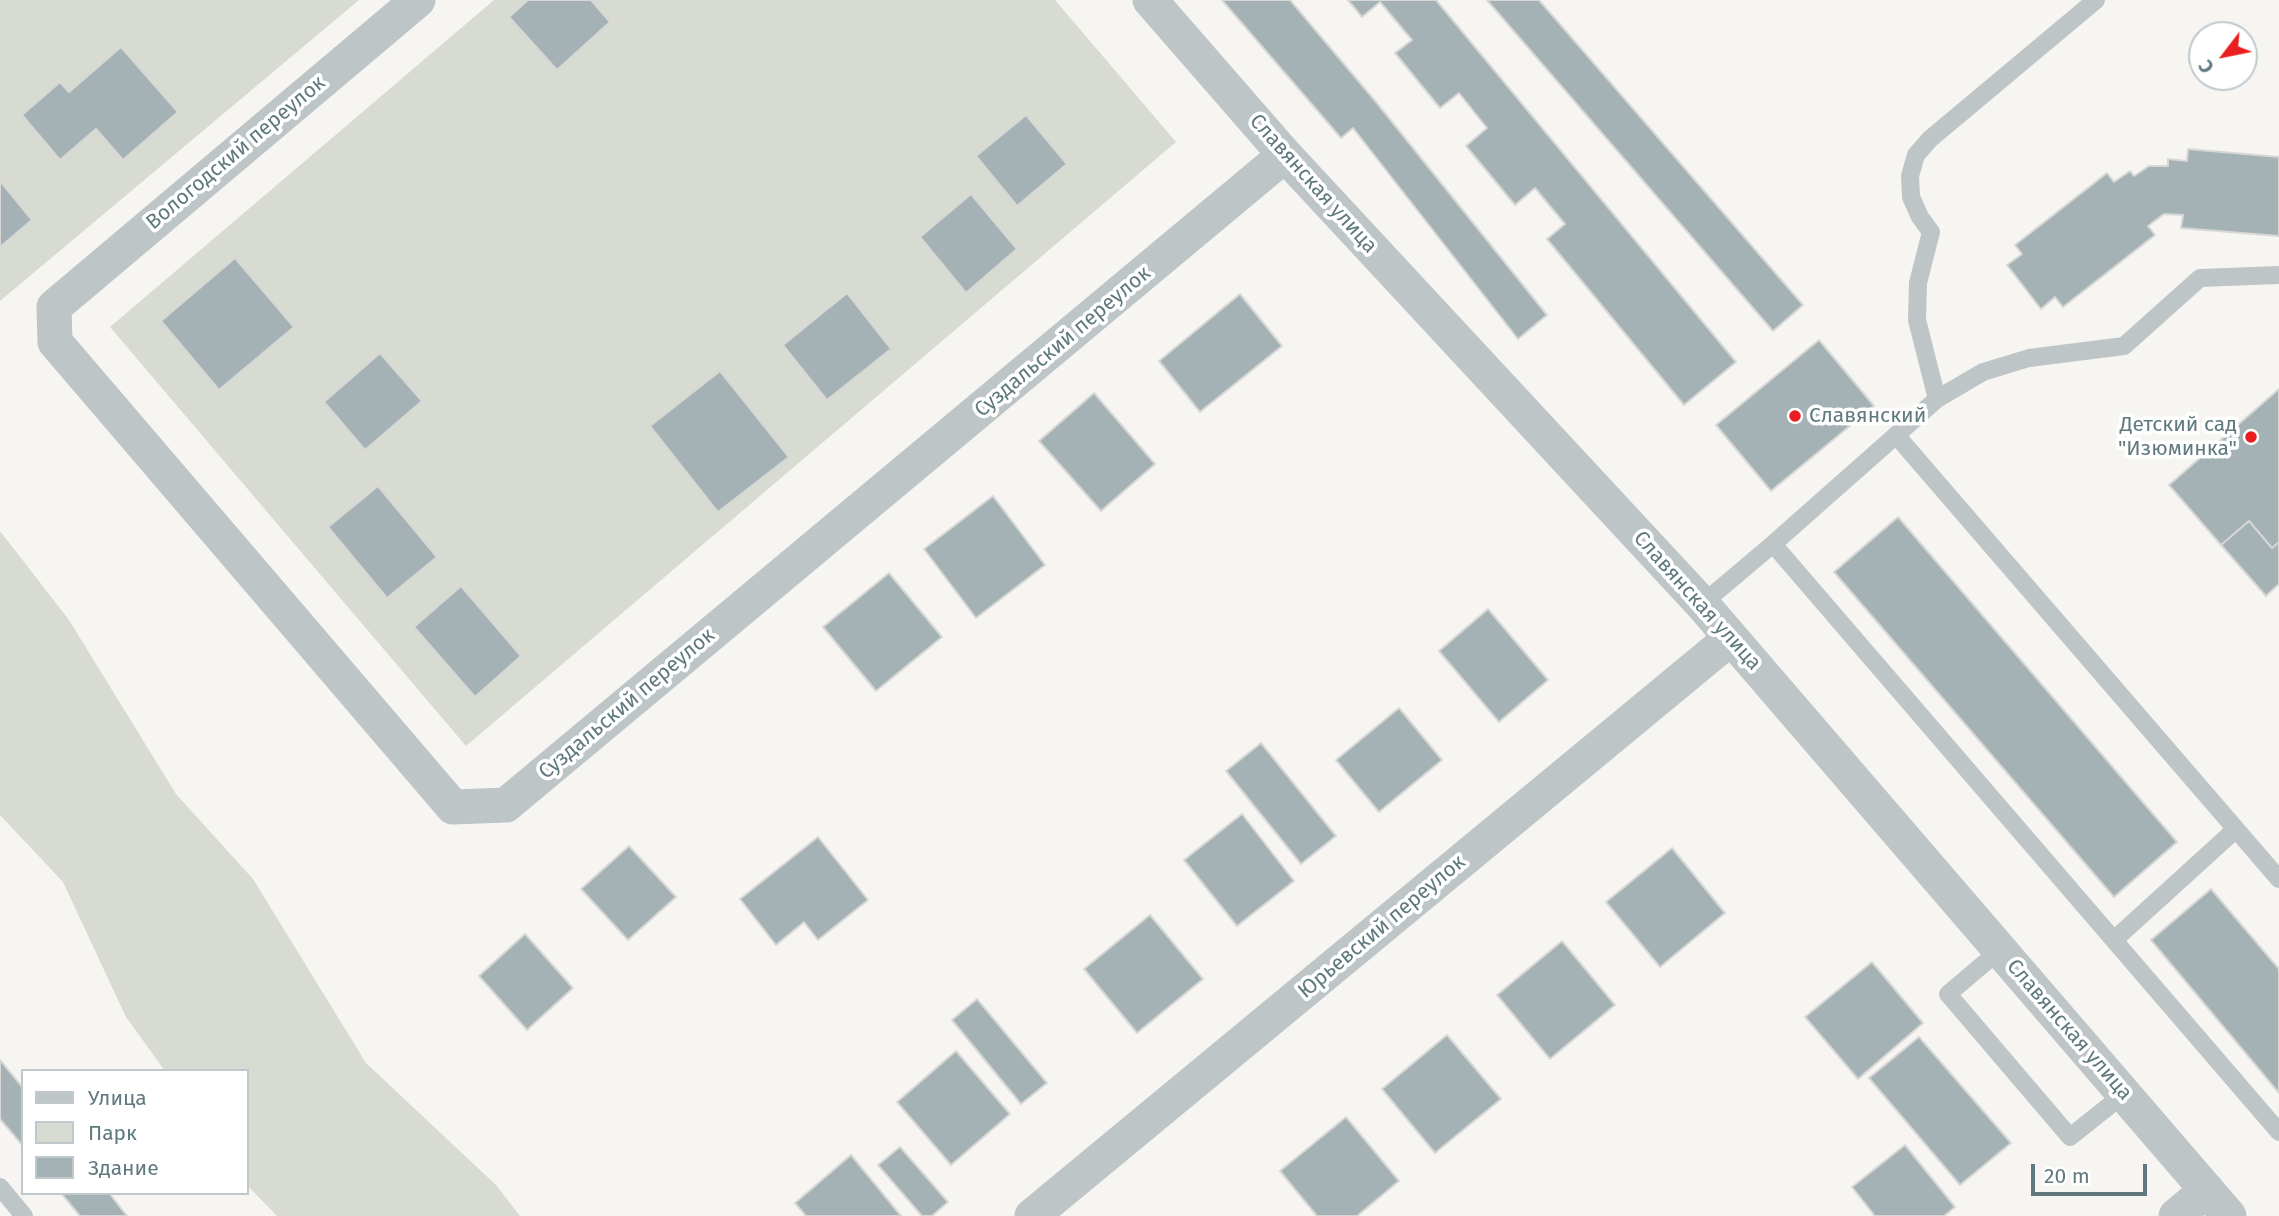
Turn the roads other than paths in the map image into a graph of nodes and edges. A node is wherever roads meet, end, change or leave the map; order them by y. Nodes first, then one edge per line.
1 (418, 0) edge
2 (1150, 0) edge
3 (2096, 0) edge
4 (1285, 155) junction
5 (2279, 275) edge
6 (54, 307) joint
7 (1937, 399) junction
8 (1896, 435) junction
9 (1773, 544) junction
10 (1702, 604) junction
11 (1731, 638) junction
12 (2236, 829) junction
13 (2279, 879) edge
14 (2114, 940) junction
15 (2000, 950) junction
16 (2124, 1094) junction
17 (2279, 1132) edge
18 (0, 1187) edge
19 (2218, 1203) edge
20 (24, 1216) edge
21 (1032, 1216) edge
22 (2176, 1216) edge

1 - 6 street, Вологодский переулок
2 - 4 street, Славянская улица
3 - 7 lane
4 - 6 street, Суздальский переулок
4 - 10 street, Славянская улица
5 - 7 lane
7 - 8 lane
8 - 9 lane
8 - 12 lane
9 - 10 lane
9 - 14 lane
10 - 11 street, Славянская улица
11 - 15 street, Славянская улица
11 - 21 street, Юрьевский переулок
12 - 13 lane
12 - 14 lane
14 - 17 lane
15 - 16 street, Славянская улица
15 - 16 lane
16 - 19 street, Славянская улица
18 - 20 lane
19 - 22 street

